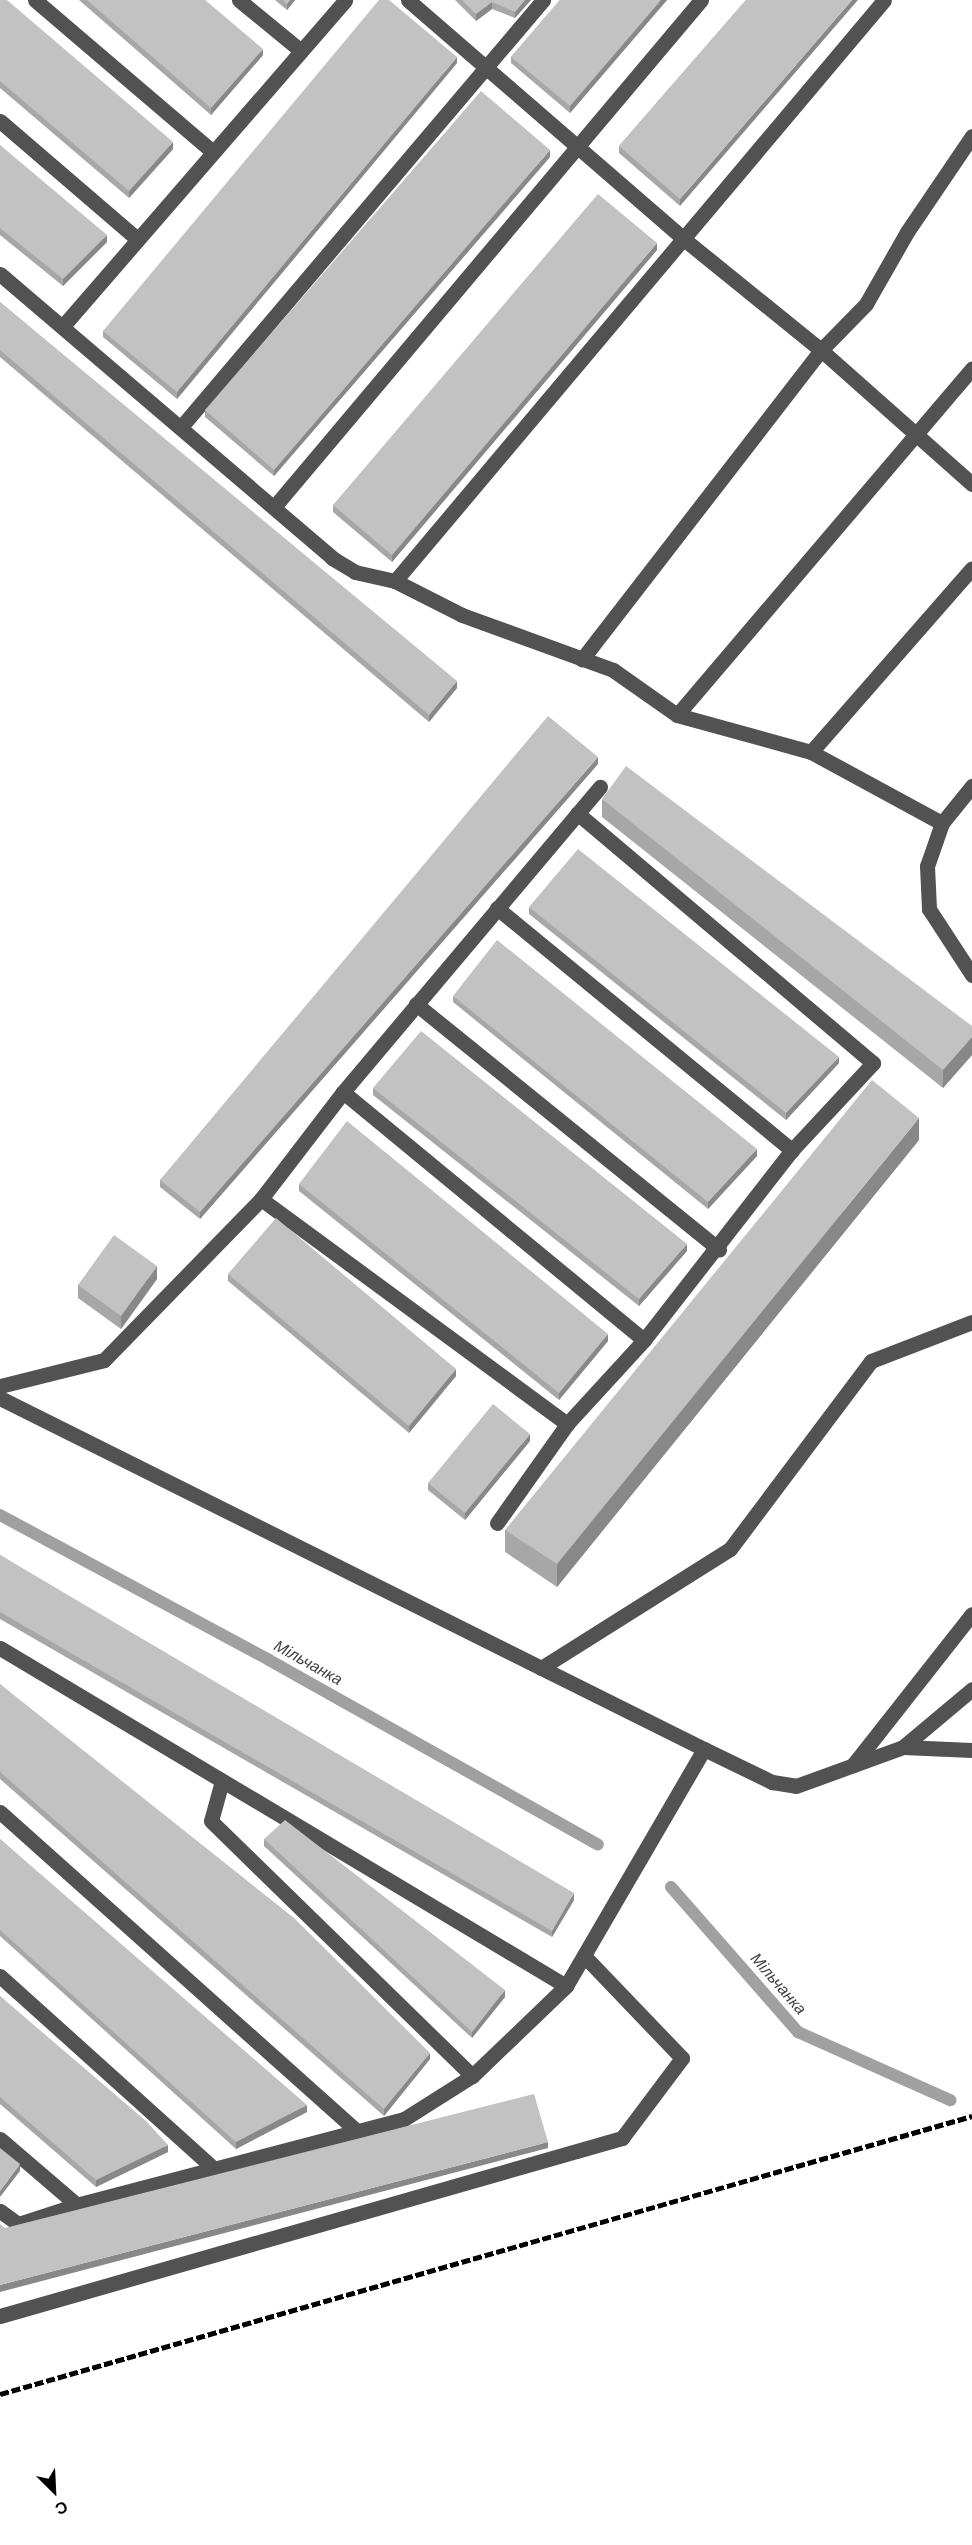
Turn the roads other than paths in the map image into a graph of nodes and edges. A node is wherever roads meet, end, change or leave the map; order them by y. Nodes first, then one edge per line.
1 (35, 0) edge
2 (239, 0) edge
3 (345, 0) edge
4 (408, 0) edge
5 (543, 0) edge
6 (701, 0) edge
7 (884, 0) edge
8 (301, 51) junction
9 (484, 66) junction
10 (0, 121) edge
11 (972, 136) edge
12 (579, 148) junction
13 (213, 152) junction
14 (137, 239) junction
15 (685, 240) junction
16 (0, 274) edge
17 (63, 326) junction
18 (821, 350) junction
19 (972, 368) edge
20 (181, 427) junction
21 (916, 435) junction
22 (972, 484) edge
23 (274, 507) junction
24 (972, 568) edge
25 (395, 581) junction
26 (582, 659) junction
27 (677, 715) junction
28 (811, 752) junction
29 (972, 786) edge
30 (600, 787) dead end
31 (577, 813) junction
32 (942, 823) junction
33 (496, 908) junction
34 (972, 975) edge
35 (416, 1004) junction
36 (343, 1092) junction
37 (792, 1150) junction
38 (261, 1199) junction
39 (719, 1249) junction
40 (972, 1322) edge
41 (644, 1340) junction
42 (0, 1386) edge
43 (0, 1398) edge
44 (567, 1424) junction
45 (497, 1522) dead end
46 (972, 1614) edge
47 (0, 1648) edge
48 (541, 1668) junction
49 (972, 1689) edge
50 (903, 1747) junction
51 (704, 1749) junction
52 (972, 1750) edge
53 (853, 1765) junction
54 (222, 1781) junction
55 (0, 1812) edge
56 (586, 1958) junction
57 (0, 1976) edge
58 (566, 1986) junction
59 (472, 2076) junction
60 (357, 2131) junction
61 (0, 2139) edge
62 (214, 2169) junction
63 (77, 2205) junction
64 (0, 2211) edge
65 (0, 2316) edge

1 - 13 lane
2 - 8 lane
3 - 8 lane
4 - 9 lane
5 - 9 lane
6 - 12 lane
7 - 15 lane
8 - 13 lane
9 - 12 lane
9 - 20 lane
10 - 14 lane
11 - 18 lane
12 - 15 lane
12 - 23 lane
13 - 14 lane
14 - 17 lane
15 - 18 lane
15 - 25 lane
16 - 17 lane
17 - 20 lane
18 - 21 lane
18 - 26 lane
19 - 21 lane
20 - 23 lane
21 - 22 lane
21 - 27 lane
23 - 25 lane
24 - 28 lane
25 - 26 lane
26 - 27 lane
27 - 28 lane
28 - 32 lane
29 - 32 lane
30 - 31 lane
31 - 33 lane
31 - 37 lane
32 - 34 lane
33 - 35 lane
33 - 37 lane
35 - 36 lane
35 - 39 lane
36 - 38 lane
36 - 41 lane
37 - 39 lane
38 - 42 lane
38 - 44 lane
39 - 41 lane
40 - 48 lane
41 - 44 lane
43 - 48 lane
44 - 45 lane
46 - 53 lane
47 - 54 lane
48 - 51 lane
49 - 50 lane
50 - 52 lane
50 - 53 lane
51 - 53 lane
51 - 56 lane
54 - 58 lane
54 - 59 lane
55 - 60 lane
56 - 58 lane
56 - 65 lane
57 - 62 lane
58 - 59 lane
59 - 60 lane
60 - 62 lane
61 - 63 lane
62 - 63 lane
63 - 64 lane

